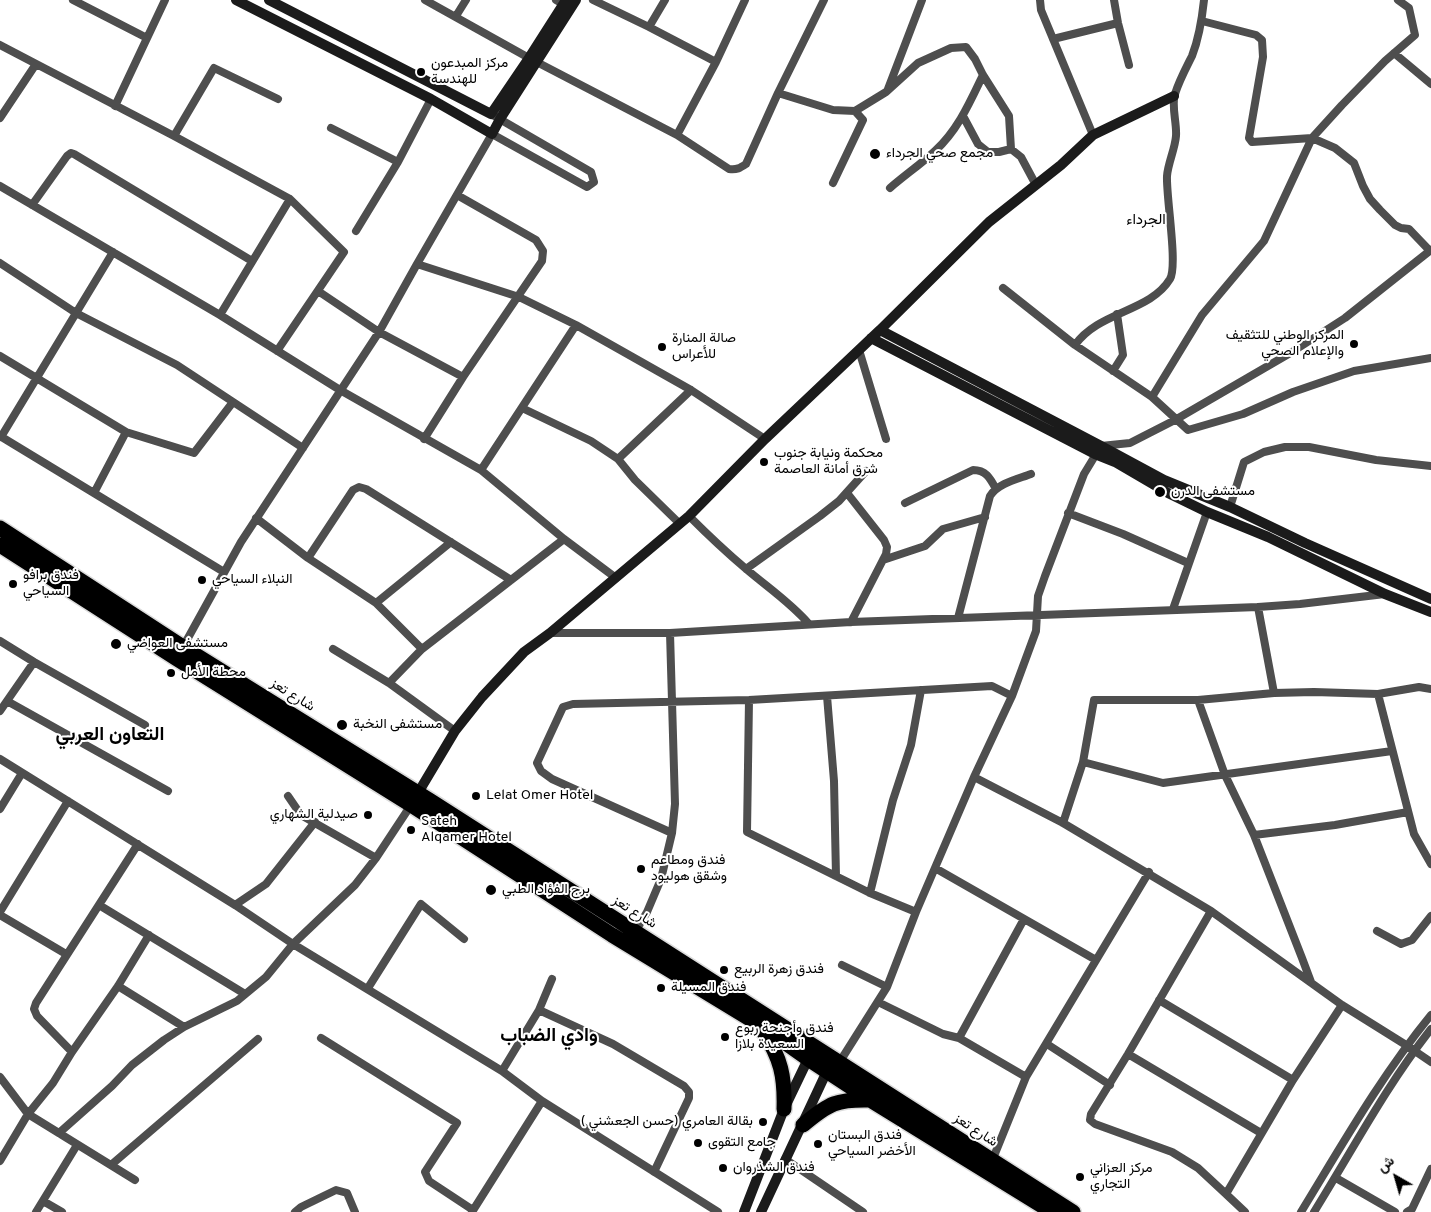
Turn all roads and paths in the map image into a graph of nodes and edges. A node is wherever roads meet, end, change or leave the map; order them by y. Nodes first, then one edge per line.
1 (73, 0) edge
2 (165, 0) edge
3 (236, 0) edge
4 (269, 0) edge
5 (425, 0) edge
6 (466, 0) edge
7 (576, 0) edge
8 (593, 0) edge
9 (665, 0) edge
10 (745, 0) edge
11 (824, 0) edge
12 (922, 0) edge
13 (1040, 0) edge
14 (1114, 0) edge
15 (1204, 0) edge
16 (1398, 0) edge
17 (562, 1) edge
18 (456, 16) junction
19 (1202, 21) junction
20 (1118, 23) junction
21 (649, 26) junction
22 (147, 38) junction
23 (1053, 39) junction
24 (0, 45) edge
25 (1394, 53) junction
26 (533, 60) junction
27 (716, 62) junction
28 (36, 64) junction
29 (1129, 65) dead end
30 (983, 75) junction
31 (1431, 84) edge
32 (886, 92) junction
33 (778, 94) junction
34 (1174, 96) junction
35 (278, 99) dead end
36 (431, 99) junction
37 (115, 106) junction
38 (855, 111) junction
39 (963, 116) junction
40 (496, 117) junction
41 (0, 118) edge
42 (331, 128) dead end
43 (488, 132) junction
44 (677, 135) junction
45 (1093, 135) junction
46 (174, 136) junction
47 (1312, 138) junction
48 (1011, 149) junction
49 (398, 162) junction
50 (833, 183) dead end
51 (1036, 184) junction
52 (0, 186) edge
53 (890, 188) dead end
54 (457, 195) junction
55 (290, 199) junction
56 (32, 205) junction
57 (356, 230) dead end
58 (1430, 250) edge
59 (113, 252) junction
60 (252, 261) junction
61 (0, 263) edge
62 (417, 264) junction
63 (1003, 288) dead end
64 (318, 291) junction
65 (519, 296) junction
66 (76, 313) junction
67 (1117, 314) junction
68 (220, 315) junction
69 (576, 325) junction
70 (880, 330) junction
71 (379, 332) junction
72 (871, 338) junction
73 (1074, 345) junction
74 (859, 350) junction
75 (277, 351) junction
76 (0, 356) edge
77 (1431, 358) edge
78 (1113, 371) junction
79 (463, 377) junction
80 (37, 378) junction
81 (340, 390) junction
82 (691, 390) junction
83 (1152, 396) junction
84 (232, 402) junction
85 (522, 408) junction
86 (1175, 420) junction
87 (126, 432) junction
88 (0, 437) edge
89 (424, 438) junction
90 (765, 439) junction
91 (886, 439) dead end
92 (302, 448) junction
93 (1098, 450) junction
94 (618, 459) junction
95 (1431, 466) edge
96 (481, 470) junction
97 (866, 471) dead end
98 (1031, 474) dead end
99 (996, 488) junction
100 (94, 493) junction
101 (847, 493) junction
102 (905, 503) dead end
103 (1230, 507) junction
104 (1207, 512) junction
105 (1068, 513) junction
106 (690, 516) junction
107 (985, 517) junction
108 (256, 518) junction
109 (680, 524) junction
110 (0, 528) edge
111 (564, 539) junction
112 (451, 542) junction
113 (0, 546) edge
114 (308, 558) junction
115 (883, 560) junction
116 (1188, 563) junction
117 (746, 569) junction
118 (224, 572) junction
119 (616, 578) junction
120 (511, 580) junction
121 (1394, 582) junction
122 (1385, 594) junction
123 (1431, 599) edge
124 (376, 602) junction
125 (1258, 606) junction
126 (1172, 609) junction
127 (1431, 612) edge
128 (1037, 614) junction
129 (958, 618) junction
130 (851, 622) junction
131 (809, 624) junction
132 (550, 633) junction
133 (670, 634) junction
134 (0, 641) edge
135 (183, 647) junction
136 (333, 649) dead end
137 (422, 649) junction
138 (34, 662) junction
139 (389, 683) junction
140 (1431, 689) edge
141 (921, 690) junction
142 (1274, 693) junction
143 (1378, 694) junction
144 (827, 696) junction
145 (1012, 696) junction
146 (749, 700) junction
147 (1198, 700) junction
148 (7, 701) junction
149 (672, 703) junction
150 (0, 710) edge
151 (145, 725) dead end
152 (456, 731) junction
153 (1392, 751) junction
154 (0, 760) edge
155 (1083, 762) junction
156 (22, 773) junction
157 (1225, 775) junction
158 (974, 778) junction
159 (168, 791) dead end
160 (288, 796) dead end
161 (414, 799) junction
162 (68, 801) junction
163 (0, 809) edge
164 (1408, 812) junction
165 (316, 822) junction
166 (1063, 823) junction
167 (672, 834) junction
168 (1254, 836) junction
169 (138, 844) junction
170 (376, 858) junction
171 (1431, 864) edge
172 (935, 868) junction
173 (1149, 872) junction
174 (836, 876) junction
175 (870, 893) junction
176 (99, 905) junction
177 (235, 905) junction
178 (1211, 911) junction
179 (916, 912) junction
180 (0, 913) edge
181 (1431, 916) edge
182 (1024, 919) junction
183 (616, 929) junction
184 (1377, 931) dead end
185 (635, 932) junction
186 (149, 935) junction
187 (464, 939) dead end
188 (293, 944) junction
189 (66, 954) junction
190 (1096, 960) junction
191 (842, 965) dead end
192 (552, 980) dead end
193 (1311, 982) junction
194 (118, 986) junction
195 (887, 987) junction
196 (368, 988) junction
197 (245, 994) junction
198 (1159, 1000) junction
199 (878, 1002) junction
200 (1342, 1005) junction
201 (539, 1010) junction
202 (1431, 1014) edge
203 (760, 1025) junction
204 (184, 1027) junction
205 (1431, 1029) edge
206 (321, 1038) dead end
207 (959, 1038) junction
208 (258, 1039) dead end
209 (1047, 1044) junction
210 (1406, 1045) junction
211 (1414, 1050) junction
212 (72, 1052) junction
213 (1128, 1054) junction
214 (808, 1059) junction
215 (1431, 1062) edge
216 (833, 1067) junction
217 (502, 1071) junction
218 (0, 1077) edge
219 (1026, 1077) junction
220 (1293, 1080) junction
221 (1110, 1084) junction
222 (872, 1100) junction
223 (542, 1102) junction
224 (784, 1109) junction
225 (28, 1114) junction
226 (802, 1125) junction
227 (59, 1133) junction
228 (1262, 1133) junction
229 (77, 1145) junction
230 (785, 1160) junction
231 (0, 1161) edge
232 (992, 1161) junction
233 (111, 1165) junction
234 (1431, 1169) edge
235 (654, 1172) junction
236 (1336, 1178) junction
237 (135, 1180) dead end
238 (1226, 1194) junction
239 (43, 1201) junction
240 (472, 1211) edge
241 (36, 1212) edge
242 (62, 1212) edge
243 (296, 1212) edge
244 (356, 1212) edge
245 (718, 1212) edge
246 (744, 1212) edge
247 (760, 1212) edge
248 (864, 1212) edge
249 (1052, 1212) edge
250 (1073, 1212) edge
251 (1245, 1212) edge
252 (1301, 1212) edge
253 (1314, 1212) edge
254 (1396, 1212) edge
255 (1407, 1212) edge

1 - 22 street
2 - 22 street
3 - 36 street
4 - 40 street
5 - 18 street
6 - 18 street
7 - 26 street
8 - 21 street
9 - 21 street
10 - 27 street
11 - 33 street
12 - 32 street
13 - 23 street
14 - 20 street
15 - 19 street
16 - 25 street
17 - 26 street
18 - 26 street
19 - 34 street
19 - 47 street
20 - 23 street
20 - 29 street
21 - 27 street
22 - 37 street
23 - 45 street
24 - 28 street
25 - 31 street
25 - 47 street
26 - 40 street
26 - 44 street
27 - 44 street
28 - 37 street
28 - 41 street
30 - 32 street
30 - 39 street
30 - 48 street
32 - 38 street
33 - 38 street
33 - 44 street
34 - 45 street
34 - 67 street
35 - 46 street
36 - 43 street
36 - 49 street
37 - 46 street
38 - 50 street
39 - 48 street
39 - 53 street
40 - 43 street
40 - 43 street
42 - 49 street
43 - 54 street
45 - 51 street
46 - 55 street
47 - 58 street
47 - 83 street
48 - 51 street
49 - 57 street
51 - 70 street
52 - 56 street
54 - 62 street
54 - 65 street
55 - 60 street
55 - 64 street
56 - 59 street
56 - 60 street
58 - 86 street
59 - 66 street
59 - 68 street
60 - 68 street
61 - 66 street
62 - 65 street
62 - 71 street
63 - 73 street
64 - 71 street
64 - 75 street
65 - 69 street
65 - 79 street
66 - 80 street
66 - 84 street
67 - 73 street
67 - 78 street
68 - 75 street
69 - 82 street
69 - 85 street
70 - 72 street
70 - 93 street
71 - 79 street
71 - 81 street
72 - 74 street
72 - 93 street
73 - 78 street
74 - 90 street
74 - 91 street
75 - 81 street
76 - 80 street
77 - 86 street
78 - 83 street
79 - 89 street
80 - 87 street
80 - 88 street
81 - 89 street
81 - 92 street
82 - 90 street
82 - 94 street
83 - 86 street
84 - 87 street
84 - 92 street
85 - 94 street
85 - 96 street
86 - 93 street
87 - 100 street
88 - 100 street
89 - 96 street
90 - 106 street
92 - 108 street
93 - 103 street
93 - 104 street
93 - 105 street
94 - 109 street
95 - 103 street
96 - 111 street
97 - 101 street
98 - 99 street
99 - 102 street
99 - 107 street
100 - 118 street
101 - 115 street
101 - 117 street
103 - 121 street
104 - 116 street
104 - 122 street
105 - 116 street
105 - 128 street
106 - 109 street
106 - 117 street
107 - 115 street
107 - 129 street
108 - 114 street
108 - 118 street
109 - 119 street
110 - 135 highway, شارع تعز
111 - 119 street
111 - 120 street
112 - 114 street
112 - 120 street
112 - 124 street
113 - 161 highway, شارع تعز
114 - 124 street
115 - 130 street
116 - 126 street
117 - 131 street
118 - 135 street
119 - 132 street
120 - 137 street
121 - 122 street
121 - 123 street
122 - 125 street
122 - 127 street
124 - 137 street
125 - 126 street
125 - 142 street
126 - 128 street
128 - 129 street
128 - 145 street
129 - 130 street
130 - 131 street
131 - 133 street
132 - 133 street
132 - 152 street
133 - 149 street
134 - 138 street
135 - 161 highway, شارع تعز
136 - 139 street
137 - 139 street
138 - 148 street
138 - 151 street
139 - 152 street
140 - 143 street
141 - 144 street
141 - 145 street
141 - 175 street
142 - 143 street
142 - 147 street
143 - 153 street
144 - 146 street
144 - 174 street
145 - 158 street
146 - 149 street
146 - 174 street
147 - 155 street
147 - 157 street
148 - 150 street
148 - 159 street
149 - 167 street
149 - 167 street
152 - 161 street
153 - 157 street
153 - 164 street
154 - 156 street
155 - 157 street
155 - 166 street
156 - 162 street
156 - 163 street
157 - 168 street
158 - 166 street
158 - 172 street
160 - 165 street
161 - 170 street
161 - 183 highway, شارع تعز
162 - 169 street
162 - 180 street
164 - 168 street
164 - 171 street
165 - 170 street
165 - 177 street
166 - 173 street
167 - 185 street
168 - 193 street
169 - 176 street
169 - 177 street
170 - 188 street
172 - 179 street
172 - 182 street
173 - 178 street
173 - 190 street
174 - 175 street
175 - 179 street
176 - 186 street
176 - 189 street
177 - 188 street
178 - 193 street
178 - 198 street
179 - 195 street
180 - 189 street
181 - 184 street
182 - 190 street
182 - 207 street
183 - 185 highway, شارع تعز
183 - 203 highway, شارع تعز
185 - 216 highway, شارع تعز
186 - 194 street
186 - 197 street
187 - 196 street
188 - 196 street
188 - 197 street
189 - 212 street
190 - 209 street
191 - 195 street
192 - 201 street
193 - 200 street
194 - 204 street
194 - 212 street
195 - 199 street
196 - 217 street
197 - 204 street
198 - 213 street
198 - 220 street
199 - 207 street
199 - 216 street
200 - 210 street
200 - 220 street
201 - 217 street
201 - 235 street
202 - 210 street
203 - 214 highway, شارع تعز
203 - 224 highway
204 - 227 street
205 - 211 street
206 - 240 street
207 - 219 street
208 - 233 street
209 - 219 street
209 - 221 street
210 - 211 street
210 - 252 street
211 - 215 street
211 - 236 street
212 - 225 street
213 - 221 street
213 - 228 street
214 - 216 highway, شارع تعز
214 - 224 street
216 - 222 highway, شارع تعز
216 - 226 street
216 - 232 highway, شارع تعز
217 - 223 street
218 - 225 street
219 - 232 street
220 - 228 street
221 - 238 street
222 - 226 highway
222 - 249 highway, شارع تعز
223 - 235 street
223 - 240 street
224 - 246 street
225 - 227 street
225 - 231 street
226 - 230 street
227 - 229 street
228 - 238 street
229 - 233 street
229 - 239 street
230 - 247 street
230 - 248 street
232 - 250 highway, شارع تعز
233 - 237 street
234 - 255 street
235 - 245 street
236 - 253 street
236 - 254 street
238 - 251 street
239 - 241 street
239 - 242 street
243 - 244 street

